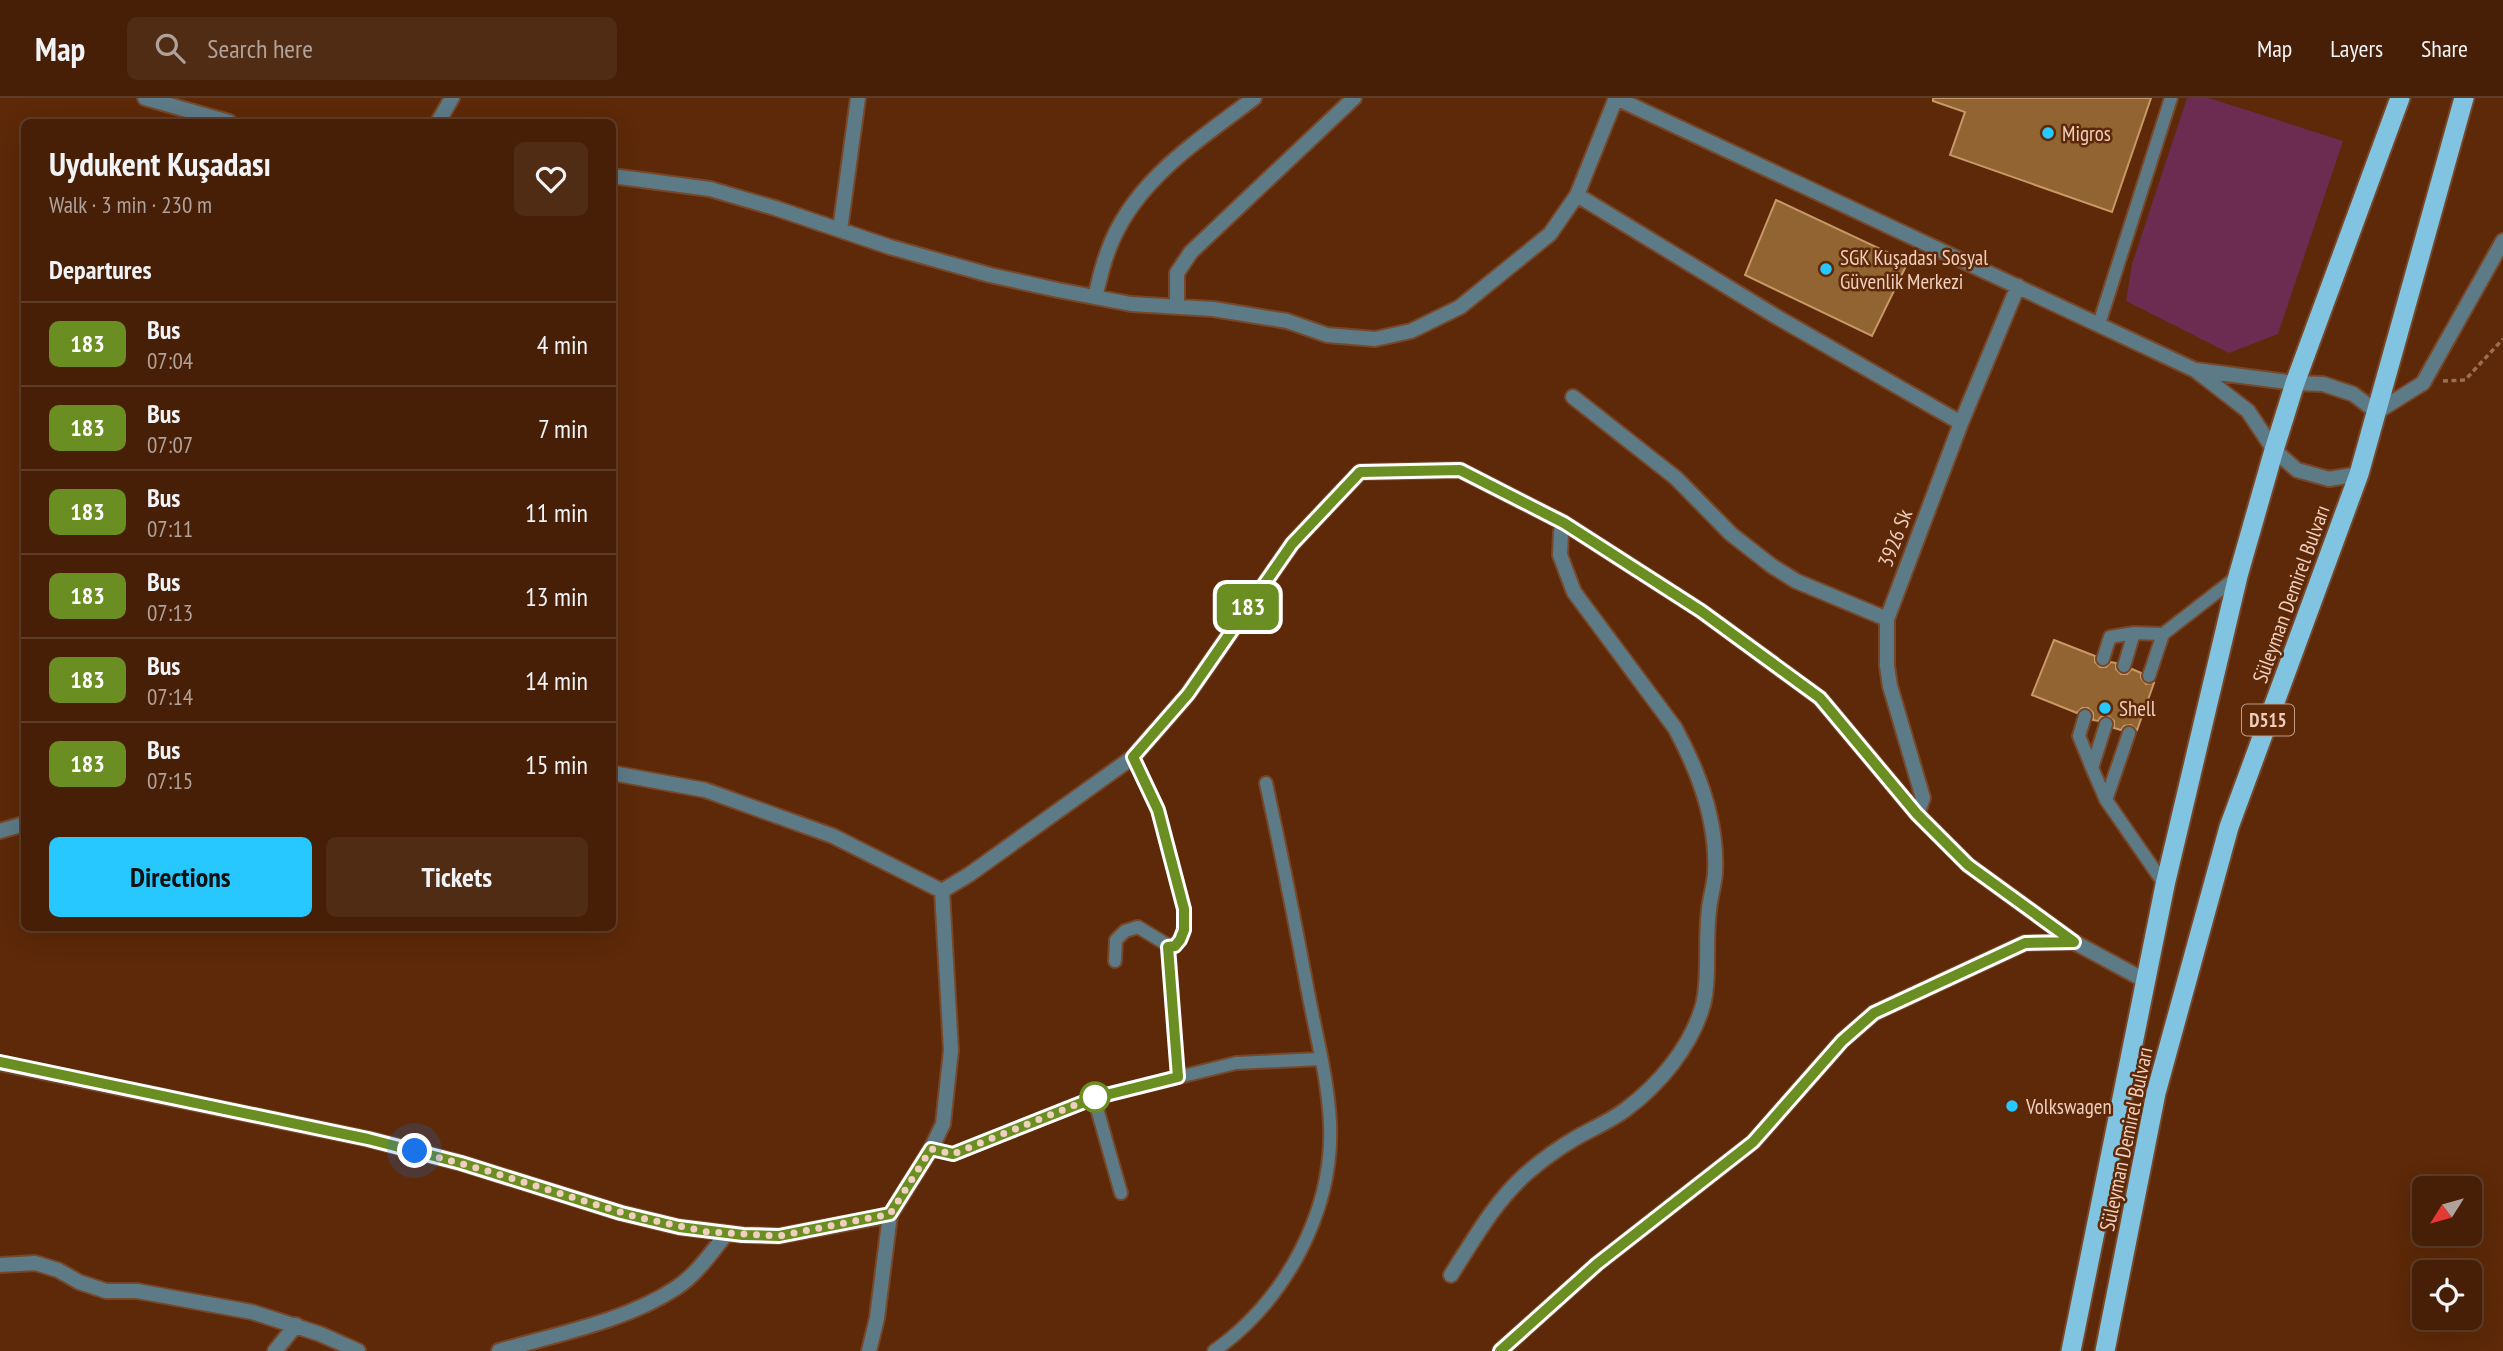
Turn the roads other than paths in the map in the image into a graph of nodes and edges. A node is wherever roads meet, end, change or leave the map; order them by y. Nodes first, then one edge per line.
1 (145, 98) edge
2 (452, 98) edge
3 (859, 98) edge
4 (1254, 98) edge
5 (1354, 98) edge
6 (2171, 98) edge
7 (2400, 98) edge
8 (2464, 98) edge
9 (218, 119) edge
10 (440, 119) edge
11 (616, 177) edge
12 (1577, 195) junction
13 (840, 230) junction
14 (2503, 241) edge
15 (2018, 286) junction
16 (1095, 297) junction
17 (1177, 307) junction
18 (2099, 324) junction
19 (2195, 370) junction
20 (2295, 383) junction
21 (1573, 397) dead end
22 (2378, 412) junction
23 (1961, 422) junction
24 (2274, 450) junction
25 (2359, 474) junction
26 (1564, 523) junction
27 (2238, 576) junction
28 (1887, 620) junction
29 (2134, 634) junction
30 (2163, 634) junction
31 (2103, 659) dead end
32 (2124, 667) dead end
33 (2149, 676) dead end
34 (2085, 716) dead end
35 (2106, 724) dead end
36 (2129, 733) dead end
37 (1133, 757) junction
38 (2092, 768) junction
39 (616, 773) edge
40 (1266, 783) dead end
41 (2106, 800) junction
42 (1917, 814) junction
43 (21, 825) edge
44 (0, 831) edge
45 (2165, 885) junction
46 (942, 891) junction
47 (2074, 942) junction
48 (1168, 947) junction
49 (1115, 961) dead end
50 (2146, 981) junction
51 (1320, 1059) junction
52 (0, 1062) edge
53 (1178, 1077) junction
54 (1094, 1098) junction
55 (931, 1149) junction
56 (1121, 1193) dead end
57 (890, 1214) junction
58 (727, 1233) junction
59 (0, 1265) edge
60 (1451, 1275) dead end
61 (296, 1325) junction
62 (275, 1351) edge
63 (358, 1351) edge
64 (499, 1351) edge
65 (869, 1351) edge
66 (1214, 1351) edge
67 (1500, 1351) edge
68 (2071, 1351) edge
69 (2105, 1351) edge

1 - 9 street
2 - 10 street
3 - 13 street
4 - 16 street
5 - 17 street
6 - 18 lane
7 - 20 highway, Süleyman Demirel Bulvarı
8 - 22 highway, Süleyman Demirel Bulvarı / D515
11 - 13 street
12 - 15 street
12 - 17 street
12 - 23 street
13 - 16 street
14 - 22 street
15 - 18 street
15 - 23 street, 3926 Sk
16 - 17 street
18 - 19 street
19 - 20 street
19 - 24 street
20 - 22 street
20 - 24 highway, Süleyman Demirel Bulvarı
21 - 28 street
22 - 25 highway, Süleyman Demirel Bulvarı / D515
23 - 28 street, 3926 Sk
24 - 25 street
24 - 27 highway, Süleyman Demirel Bulvarı
25 - 69 highway, Süleyman Demirel Bulvarı / D515
26 - 37 street
26 - 42 street
26 - 60 street
27 - 30 lane
27 - 45 highway, Süleyman Demirel Bulvarı
28 - 42 street, 3926 Sk
29 - 30 lane
29 - 31 lane
29 - 32 lane
30 - 33 lane
34 - 38 lane
35 - 38 lane
36 - 41 lane
37 - 46 street
37 - 48 lane
38 - 41 lane
39 - 46 street
40 - 51 lane
41 - 45 lane
42 - 47 street
43 - 44 street
45 - 50 highway, Süleyman Demirel Bulvarı
46 - 55 street
47 - 50 street
47 - 67 street
48 - 49 lane
48 - 53 lane
50 - 68 highway, Süleyman Demirel Bulvarı
51 - 53 lane
51 - 66 lane
52 - 58 street
53 - 54 lane
54 - 55 lane
54 - 56 lane
55 - 57 street
57 - 58 street
57 - 65 street
58 - 64 street
59 - 61 street
61 - 62 street
61 - 63 street

